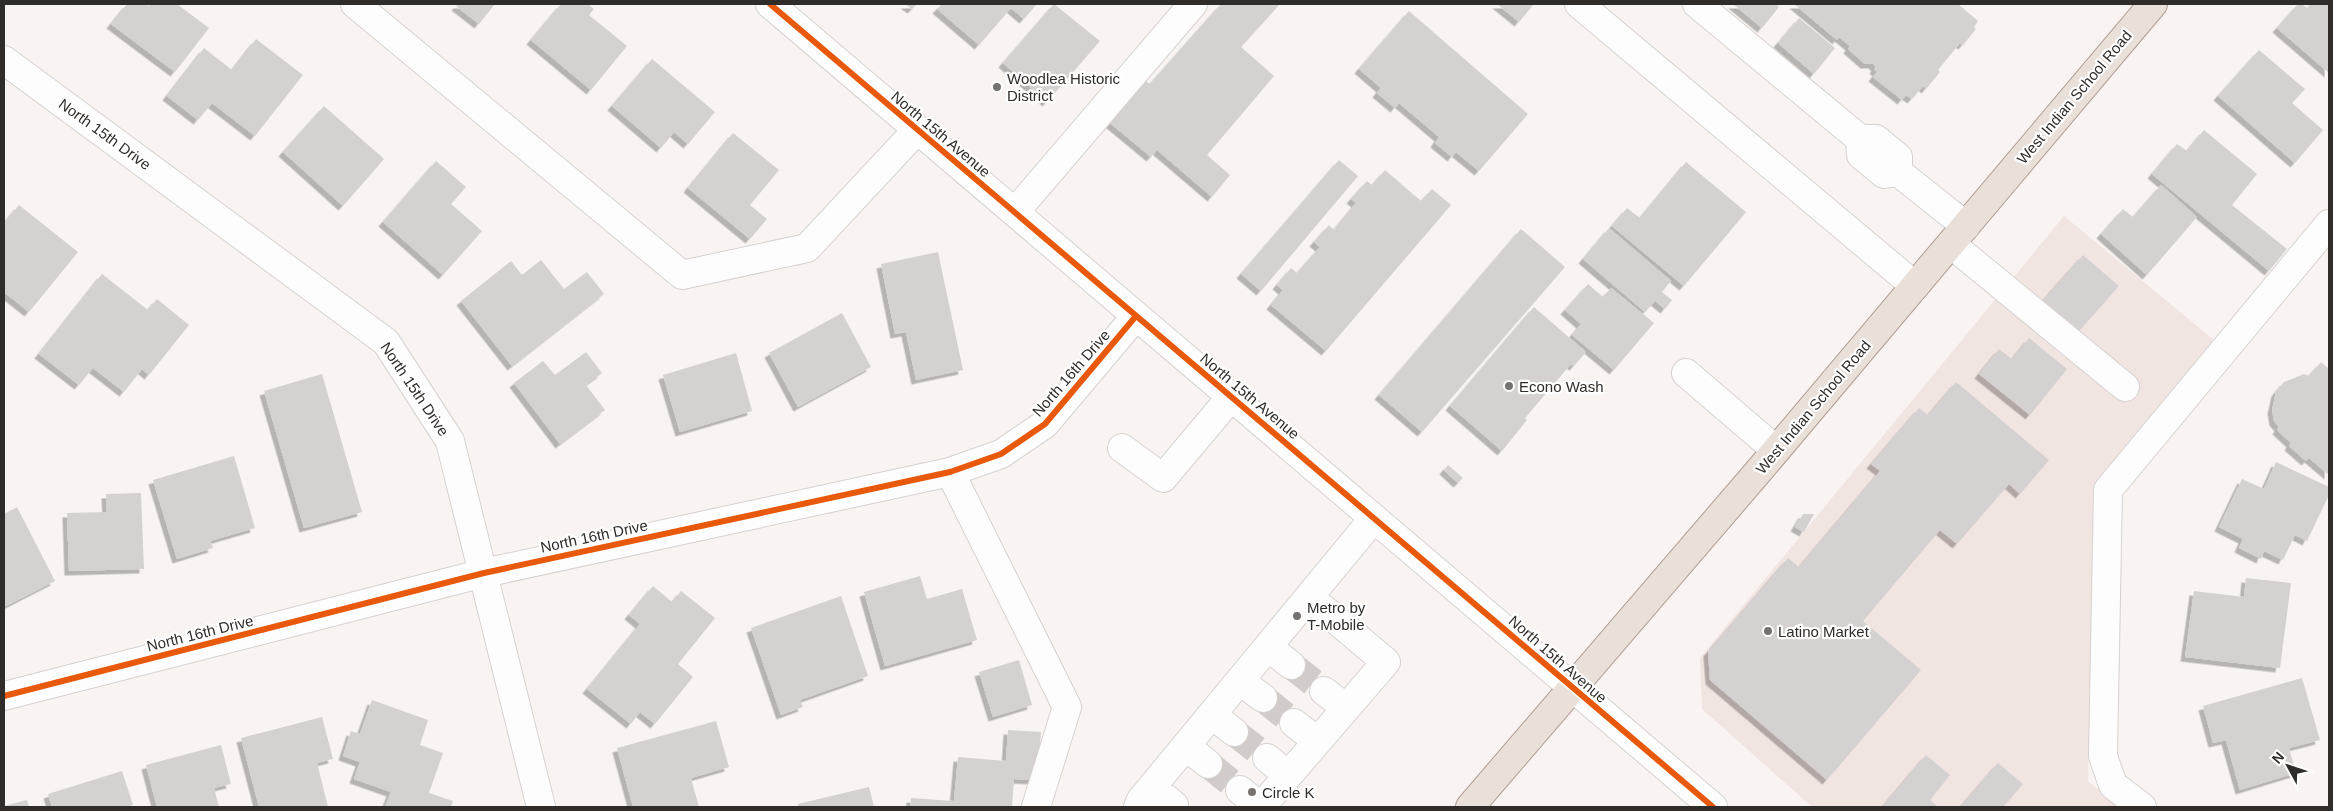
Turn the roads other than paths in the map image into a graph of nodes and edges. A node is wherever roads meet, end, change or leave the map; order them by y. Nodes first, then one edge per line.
1 (356, 4) edge
2 (770, 4) edge
3 (1192, 4) edge
4 (1579, 4) edge
5 (1697, 4) edge
6 (2153, 4) edge
7 (4, 60) edge
8 (918, 130) junction
9 (1015, 212) junction
10 (2329, 224) edge
11 (1958, 235) junction
12 (1915, 286) junction
13 (1136, 316) junction
14 (1686, 373) dead end
15 (2125, 387) dead end
16 (1232, 397) junction
17 (1122, 448) dead end
18 (1776, 450) junction
19 (950, 472) junction
20 (1374, 518) junction
21 (484, 573) junction
22 (1309, 598) junction
23 (1268, 647) junction
24 (1291, 665) tunnel mouth
25 (1240, 681) junction
26 (1573, 688) junction
27 (1324, 691) tunnel mouth
28 (4, 696) edge
29 (1263, 698) tunnel mouth
30 (1346, 708) junction
31 (1212, 715) junction
32 (1294, 723) tunnel mouth
33 (1234, 732) tunnel mouth
34 (1317, 742) junction
35 (1186, 746) junction
36 (1267, 758) tunnel mouth
37 (1208, 764) tunnel mouth
38 (1288, 775) junction
39 (1145, 797) edge
40 (1254, 802) edge
41 (1174, 805) dead end
42 (541, 807) edge
43 (1036, 807) edge
44 (1470, 807) edge
45 (1712, 807) edge
46 (2142, 807) edge

1 - 8 street
2 - 8 street, North 15th Avenue
3 - 9 street
4 - 12 street
5 - 11 street
6 - 11 main road, West Indian School Road
7 - 21 street, North 15th Drive
8 - 9 street, North 15th Avenue
9 - 13 street, North 15th Avenue
10 - 46 street
11 - 12 main road, West Indian School Road
11 - 15 street
12 - 18 main road, West Indian School Road
13 - 16 street, North 15th Avenue
13 - 19 street, North 16th Drive
14 - 18 street
16 - 17 street
16 - 20 street, North 15th Avenue
18 - 26 main road, West Indian School Road
19 - 21 street, North 16th Drive
19 - 43 street
20 - 22 street
20 - 26 street, North 15th Avenue
21 - 28 street, North 16th Drive
21 - 42 street, North 15th Drive
22 - 23 street
22 - 30 street
23 - 24 street
23 - 25 street
25 - 29 street
25 - 31 street
26 - 44 main road, West Indian School Road
26 - 45 street, North 15th Avenue
27 - 30 street
30 - 34 street
31 - 33 street
31 - 35 street
32 - 34 street
34 - 38 street
35 - 37 street
35 - 39 street
36 - 38 street
38 - 40 street
39 - 41 street

